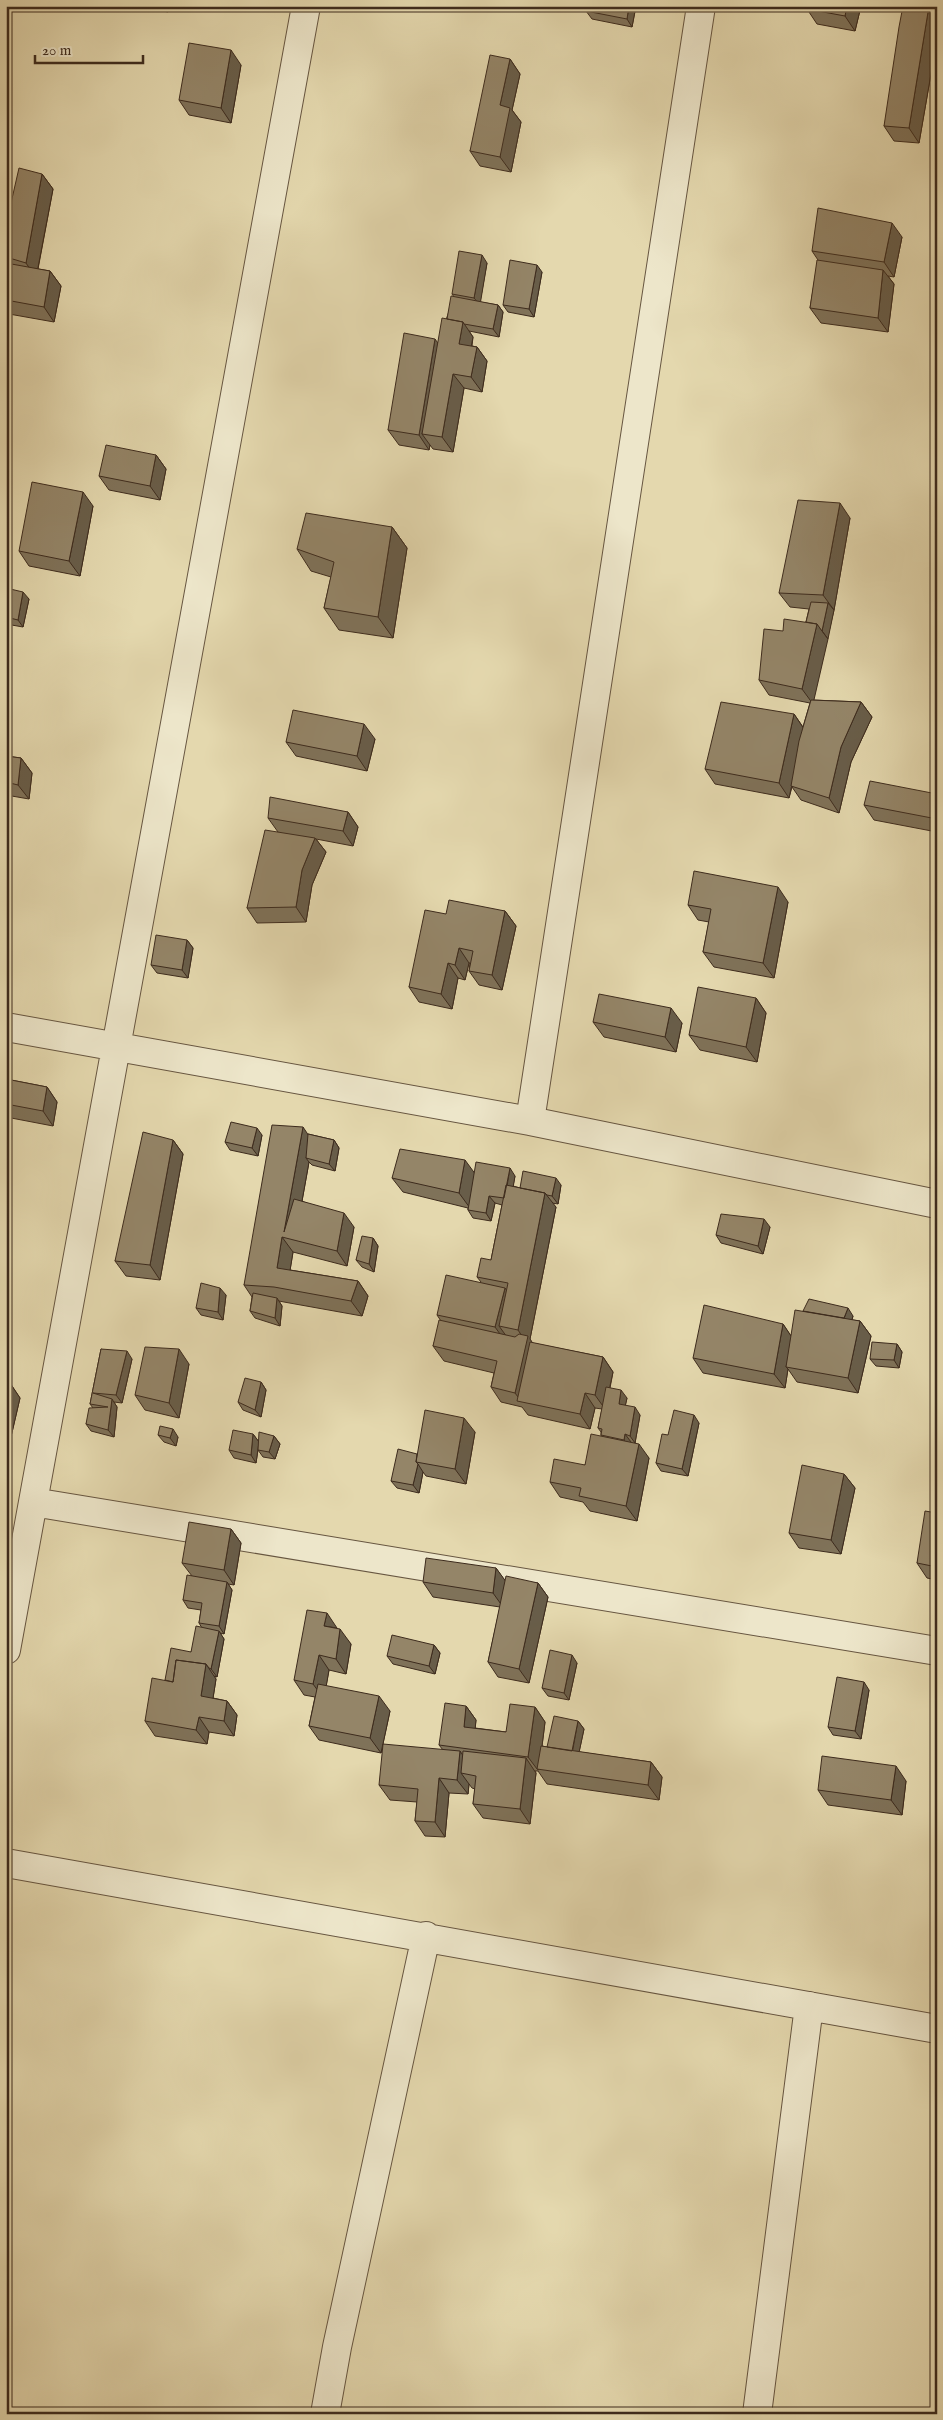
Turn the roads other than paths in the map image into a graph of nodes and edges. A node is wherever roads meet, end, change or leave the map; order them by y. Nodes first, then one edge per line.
1 (306, 6) edge
2 (701, 6) edge
3 (6, 1027) edge
4 (117, 1046) junction
5 (530, 1121) junction
6 (937, 1204) edge
7 (33, 1502) junction
8 (6, 1650) edge
9 (937, 1651) edge
10 (6, 1863) edge
11 (426, 1936) junction
12 (809, 2006) junction
13 (937, 2030) edge
14 (325, 2414) edge
15 (757, 2414) edge

1 - 4 street
2 - 5 street
3 - 4 street
4 - 5 street
4 - 7 street
5 - 6 street
7 - 8 street
7 - 9 street
10 - 11 street
11 - 12 street
11 - 14 street
12 - 13 street
12 - 15 street

